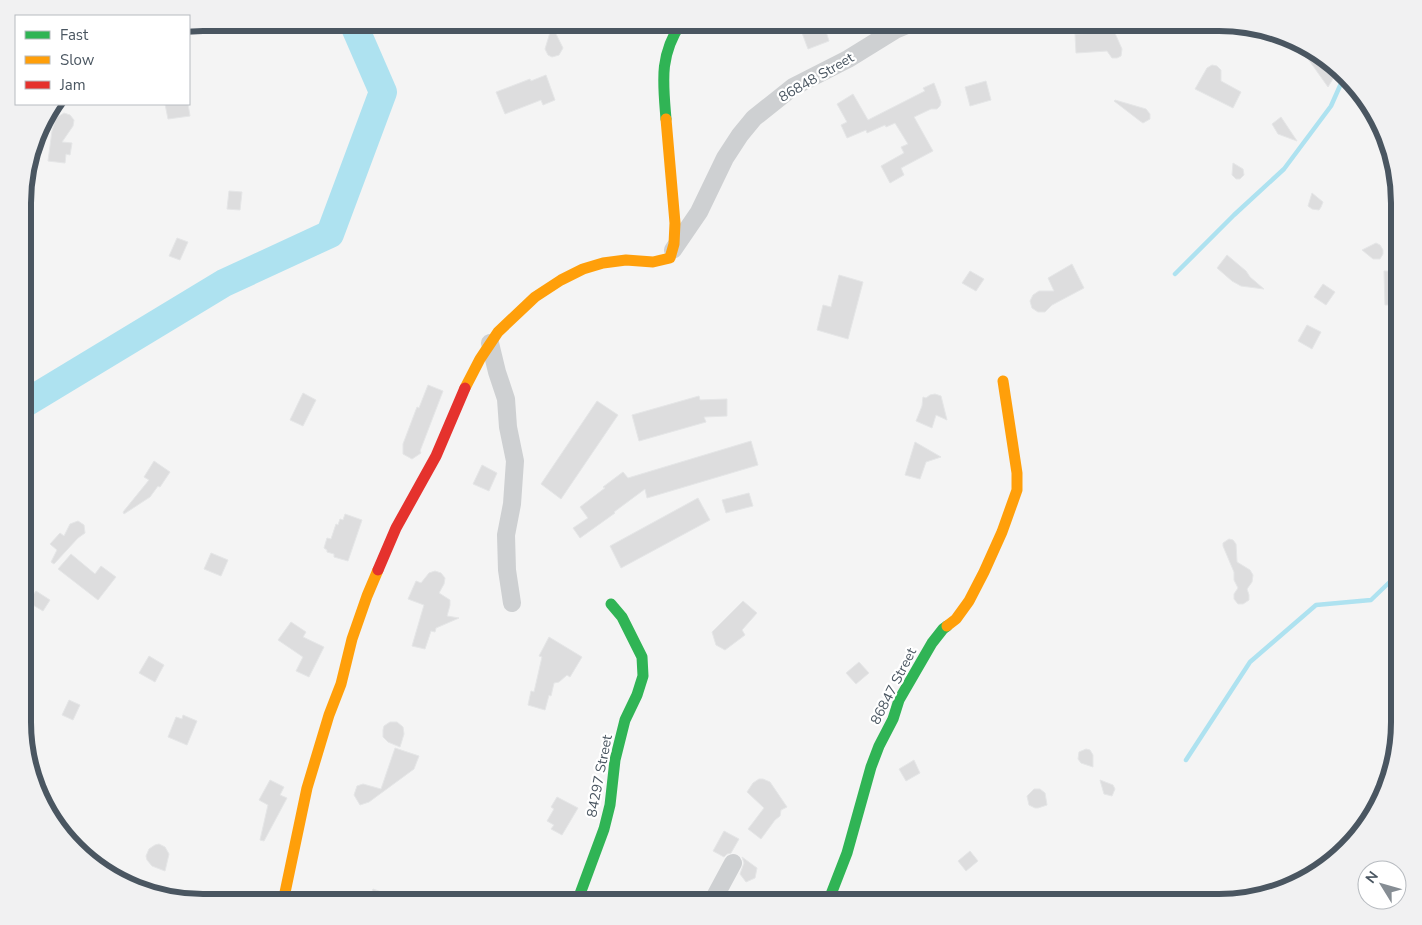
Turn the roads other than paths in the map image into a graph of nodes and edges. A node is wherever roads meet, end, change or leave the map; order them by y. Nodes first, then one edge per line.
1 (676, 31) edge
2 (892, 31) edge
3 (673, 250) junction
4 (490, 343) junction
5 (1003, 381) dead end
6 (512, 603) dead end
7 (611, 604) dead end
8 (732, 863) dead end
9 (832, 893) edge
10 (285, 894) edge
11 (580, 894) edge
12 (716, 894) edge

1 - 3 street
2 - 3 street, 86848 Street
3 - 4 street
4 - 6 street
4 - 10 street
5 - 9 street, 86847 Street
7 - 11 street, 84297 Street
8 - 12 street

